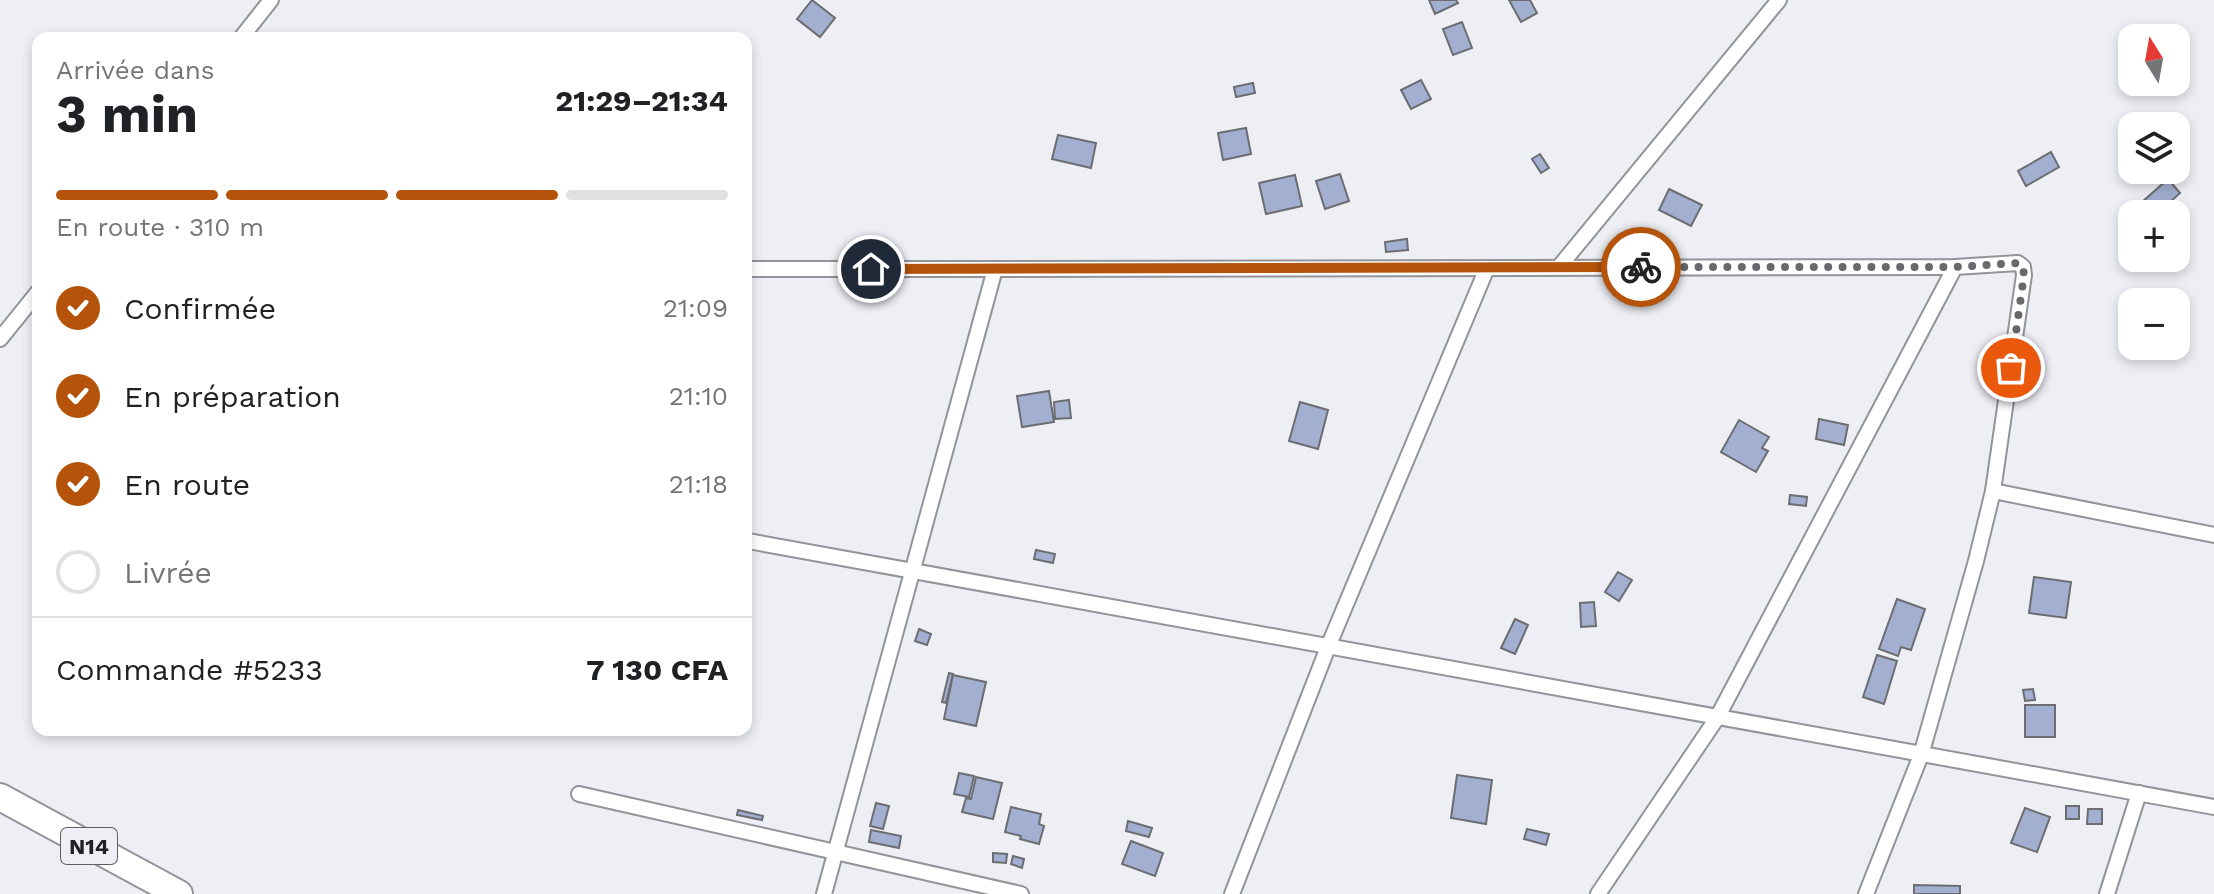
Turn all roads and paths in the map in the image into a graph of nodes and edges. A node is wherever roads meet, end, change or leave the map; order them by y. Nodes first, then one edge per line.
1 (271, 0) edge
2 (1779, 0) edge
3 (246, 32) edge
4 (1559, 267) junction
5 (1955, 267) junction
6 (1487, 268) junction
7 (752, 269) edge
8 (995, 269) junction
9 (32, 299) edge
10 (0, 339) edge
11 (1993, 491) junction
12 (2214, 535) edge
13 (752, 542) edge
14 (912, 570) junction
15 (1328, 647) junction
16 (1717, 718) junction
17 (1921, 755) junction
18 (2139, 793) junction
19 (579, 794) dead end
20 (0, 797) edge
21 (2214, 807) edge
22 (836, 852) junction
23 (179, 894) edge
24 (824, 894) edge
25 (1021, 894) edge
26 (1232, 894) edge
27 (1598, 894) edge
28 (1866, 894) edge
29 (2107, 894) edge

1 - 3 street
2 - 4 street
4 - 5 street
4 - 6 street
5 - 11 street
5 - 16 street
6 - 8 street
6 - 15 street
7 - 8 street
8 - 14 street
9 - 10 street
11 - 12 street
11 - 17 street
13 - 14 street
14 - 15 street
14 - 22 street
15 - 16 street
15 - 26 street
16 - 17 street
16 - 27 street
17 - 18 street
17 - 28 street
18 - 21 street
18 - 29 street
19 - 22 street
20 - 23 highway, N14
22 - 24 street
22 - 25 street

